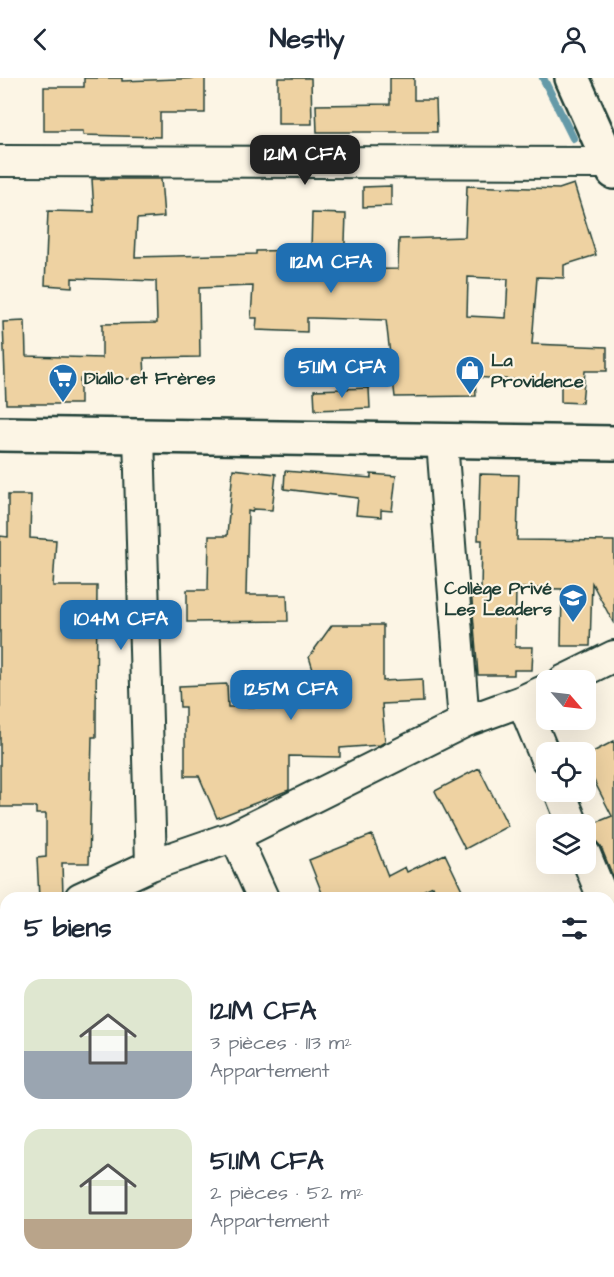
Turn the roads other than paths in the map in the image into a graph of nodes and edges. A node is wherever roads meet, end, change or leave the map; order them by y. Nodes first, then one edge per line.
1 (573, 78) edge
2 (0, 161) edge
3 (612, 168) edge
4 (0, 434) edge
5 (139, 435) junction
6 (442, 442) junction
7 (614, 443) edge
8 (614, 656) edge
9 (585, 670) edge
10 (534, 695) edge
11 (464, 722) junction
12 (543, 742) edge
13 (235, 836) junction
14 (151, 865) junction
15 (593, 874) edge
16 (93, 892) edge
17 (260, 892) edge
18 (601, 892) edge

1 - 3 street
2 - 3 street
4 - 5 street
5 - 6 street
5 - 14 street
6 - 7 street
6 - 11 street
8 - 9 street
10 - 11 street
10 - 12 street
11 - 13 street
13 - 14 street
13 - 17 street
14 - 16 street
15 - 18 street

